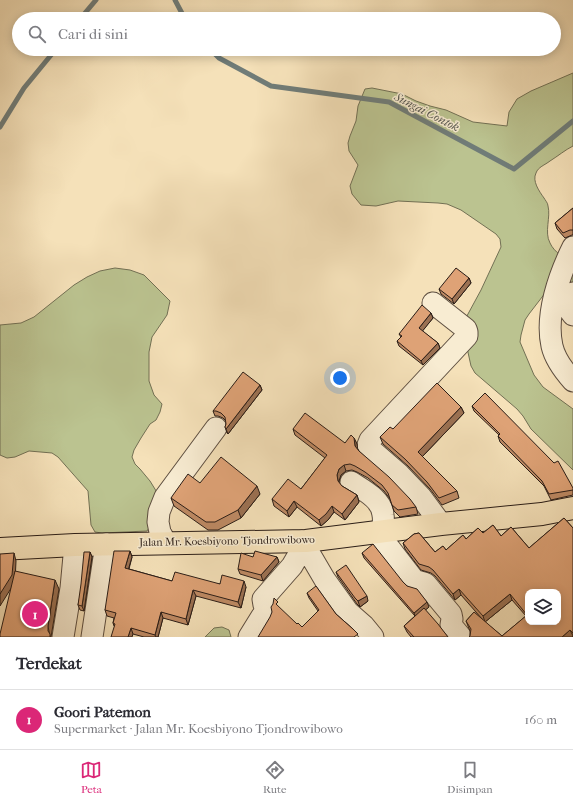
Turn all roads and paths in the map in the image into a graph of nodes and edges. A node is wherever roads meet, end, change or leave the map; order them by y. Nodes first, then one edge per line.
1 (573, 247) edge
2 (567, 302) edge
3 (433, 303) dead end
4 (573, 381) edge
5 (216, 428) dead end
6 (351, 482) dead end
7 (573, 508) edge
8 (441, 524) junction
9 (380, 532) junction
10 (304, 541) junction
11 (166, 543) junction
12 (106, 544) junction
13 (75, 545) junction
14 (0, 549) edge
15 (63, 637) edge
16 (92, 637) edge
17 (249, 637) edge
18 (373, 637) edge
19 (461, 637) edge

1 - 2 street
2 - 4 street
3 - 8 street
5 - 11 street
6 - 9 street
7 - 8 main road, Jalan Mr. Koesbiyono Tjondrowibowo
8 - 9 main road, Jalan Mr. Koesbiyono Tjondrowibowo
9 - 10 main road, Jalan Mr. Koesbiyono Tjondrowibowo
9 - 19 street
10 - 11 main road, Jalan Mr. Koesbiyono Tjondrowibowo
10 - 17 street
10 - 18 street
11 - 12 main road, Jalan Mr. Koesbiyono Tjondrowibowo
12 - 13 main road, Jalan Mr. Koesbiyono Tjondrowibowo
12 - 16 street
13 - 14 main road, Jalan Mr. Koesbiyono Tjondrowibowo
13 - 15 street

